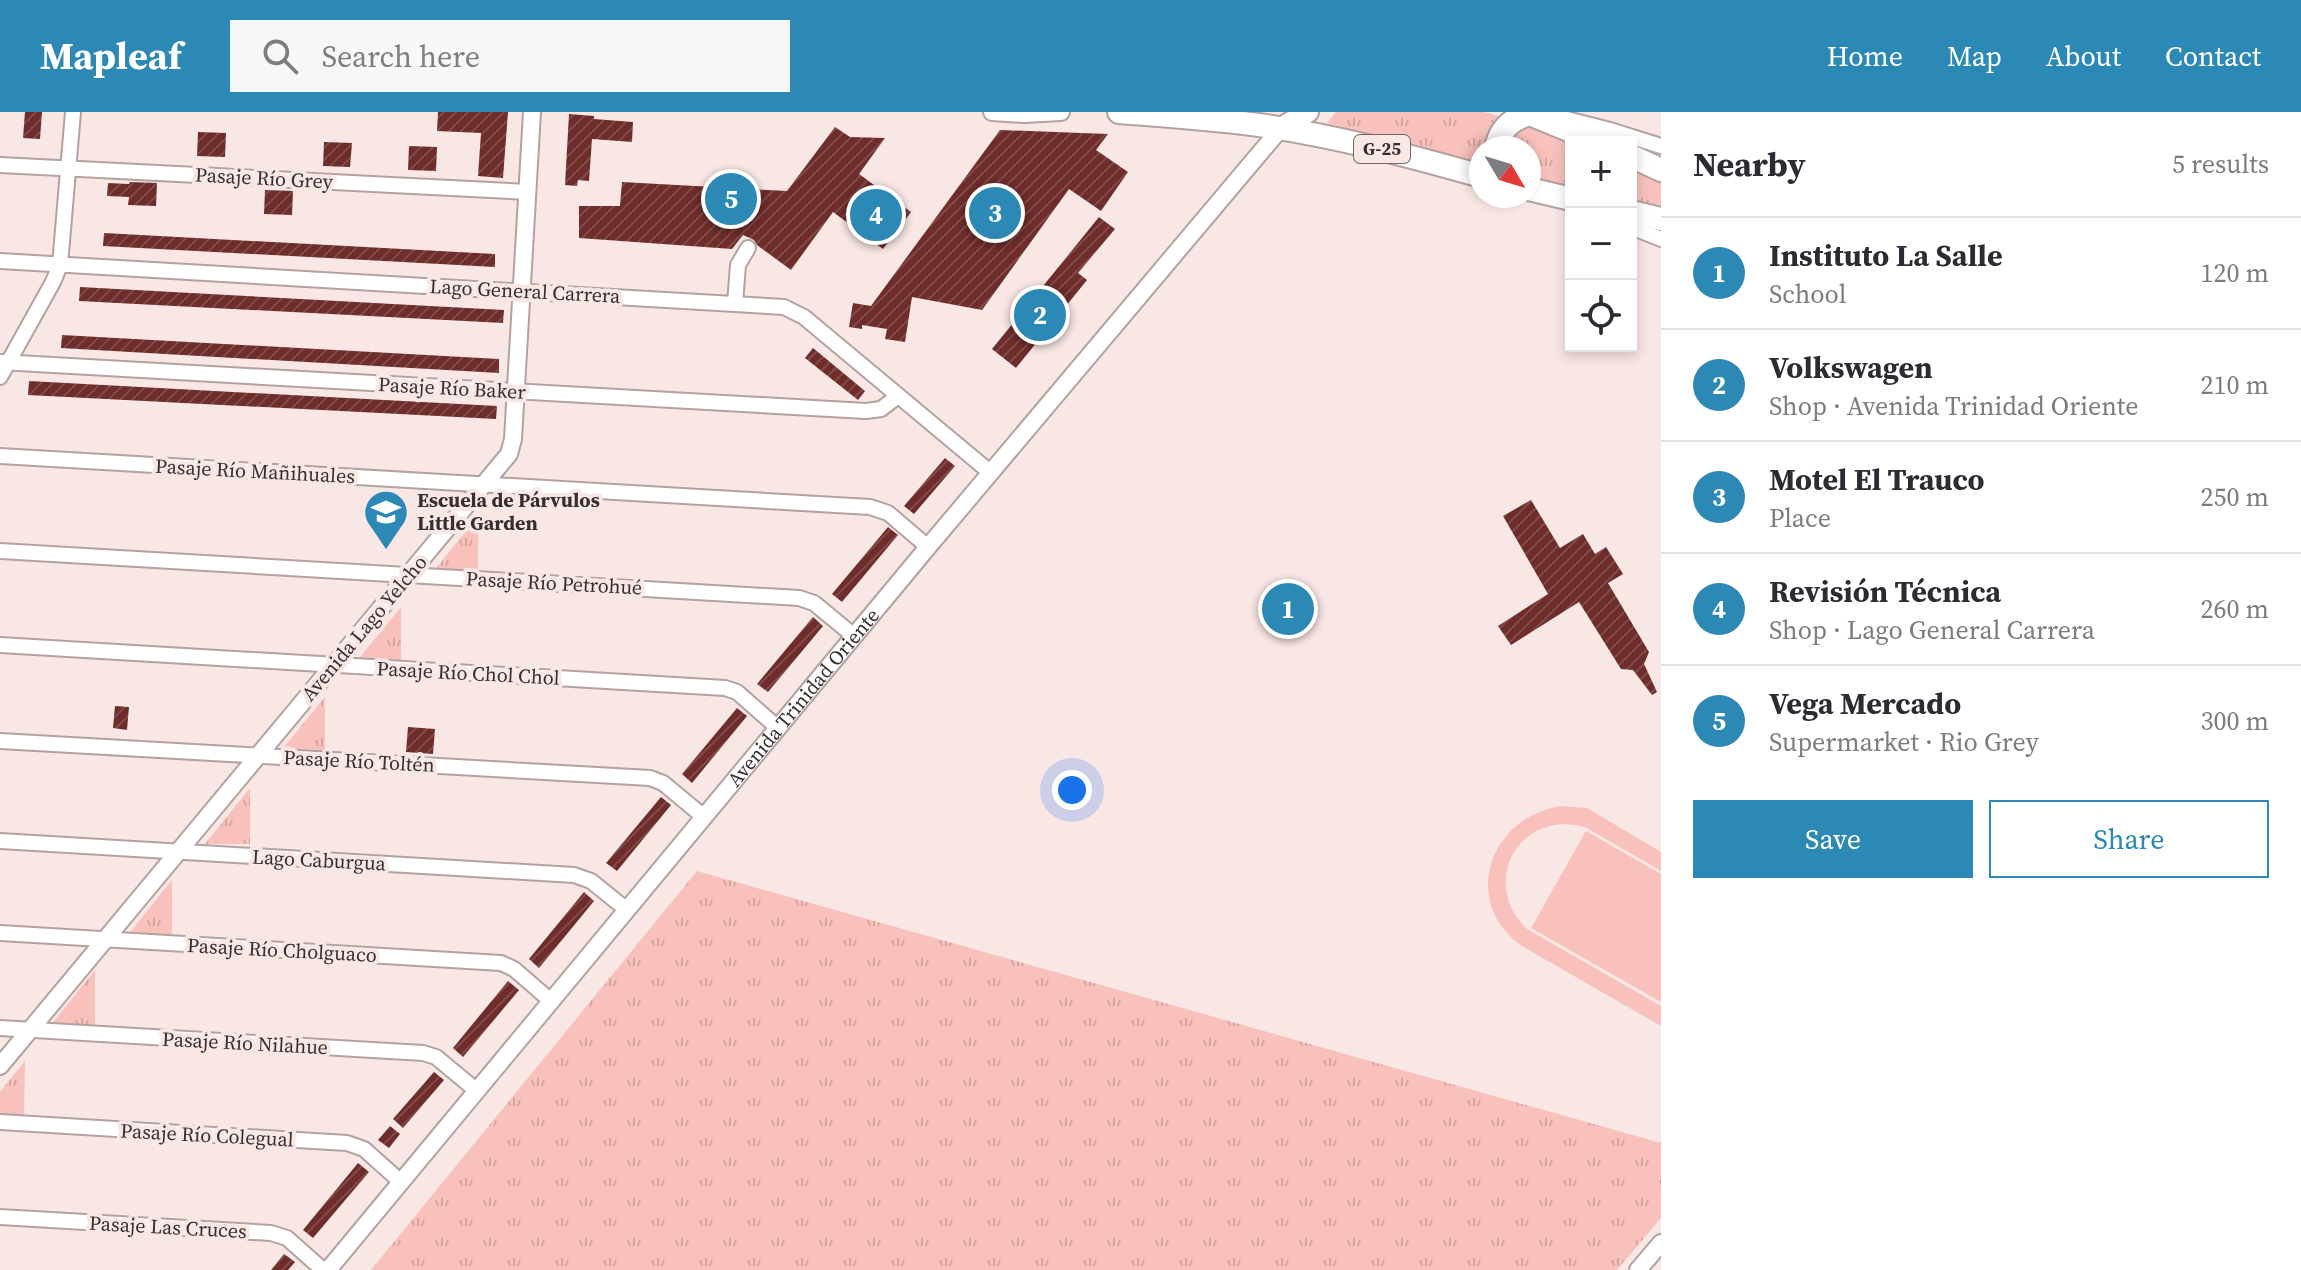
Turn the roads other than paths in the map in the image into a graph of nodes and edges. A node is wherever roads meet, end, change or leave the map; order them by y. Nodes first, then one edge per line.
1 (73, 112) edge
2 (532, 112) edge
3 (992, 112) edge
4 (1061, 112) edge
5 (1119, 112) edge
6 (1308, 112) edge
7 (1528, 113) edge
8 (1282, 120) edge
9 (1500, 136) edge
10 (1584, 136) edge
11 (1661, 146) edge
12 (1637, 159) edge
13 (0, 165) edge
14 (68, 168) junction
15 (1661, 170) edge
16 (1469, 173) edge
17 (528, 192) junction
18 (1541, 192) edge
19 (1565, 198) edge
20 (1637, 213) edge
21 (1661, 219) edge
22 (1637, 229) edge
23 (1661, 239) edge
24 (748, 248) dead end
25 (0, 261) edge
26 (60, 265) junction
27 (522, 291) junction
28 (735, 303) junction
29 (4, 362) edge
30 (0, 377) edge
31 (515, 391) junction
32 (898, 396) junction
33 (0, 456) edge
34 (991, 473) junction
35 (484, 484) junction
36 (928, 547) junction
37 (0, 551) edge
38 (408, 575) junction
39 (854, 636) junction
40 (0, 645) edge
41 (334, 665) junction
42 (778, 728) junction
43 (0, 741) edge
44 (258, 756) junction
45 (704, 817) junction
46 (0, 841) edge
47 (178, 852) junction
48 (627, 910) junction
49 (0, 933) edge
50 (105, 940) junction
51 (551, 1001) junction
52 (0, 1028) edge
53 (30, 1030) junction
54 (0, 1066) edge
55 (477, 1091) junction
56 (0, 1122) edge
57 (401, 1182) junction
58 (0, 1217) edge
59 (1661, 1243) edge
60 (1644, 1268) edge
61 (326, 1270) edge

1 - 14 street
2 - 17 street, Avenida Lago Yelcho
3 - 4 street
5 - 8 main road, G-25
6 - 8 main road, Avenida Trinidad Oriente
7 - 9 main road
7 - 10 main road
7 - 11 street
8 - 16 main road, G-25
8 - 34 street, Avenida Trinidad Oriente
12 - 15 main road
13 - 14 street, Pasaje Río Grey
14 - 17 street, Pasaje Río Grey
14 - 26 street
17 - 27 street, Avenida Lago Yelcho
18 - 19 main road
20 - 21 main road
22 - 23 street
24 - 28 street
25 - 26 street, Lago General Carrera
26 - 27 street, Lago General Carrera
26 - 29 street
27 - 28 street, Lago General Carrera
27 - 31 street, Avenida Lago Yelcho
28 - 32 street, Lago General Carrera
29 - 30 street
29 - 31 street, Pasaje Río Baker
31 - 32 street, Pasaje Río Baker
31 - 35 street, Avenida Lago Yelcho
32 - 34 street, Lago General Carrera
33 - 35 street, Pasaje Río Mañihuales
34 - 36 street, Avenida Trinidad Oriente
35 - 36 street, Pasaje Río Mañihuales
35 - 38 street, Avenida Lago Yelcho
36 - 39 street, Avenida Trinidad Oriente
37 - 38 street, Pasaje Río Petrohué
38 - 39 street, Pasaje Río Petrohué
38 - 41 street, Avenida Lago Yelcho
39 - 42 street, Avenida Trinidad Oriente
40 - 41 street, Pasaje Río Chol Chol
41 - 42 street, Pasaje Río Chol Chol
41 - 44 street, Avenida Lago Yelcho
42 - 45 street, Avenida Trinidad Oriente
43 - 44 street, Pasaje Río Toltén
44 - 45 street, Pasaje Río Toltén
44 - 47 street, Avenida Lago Yelcho
45 - 48 street, Avenida Trinidad Oriente
46 - 47 street, Lago Caburgua
47 - 48 street, Lago Caburgua
47 - 50 street, Avenida Lago Yelcho
48 - 51 street, Avenida Trinidad Oriente
49 - 50 street, Pasaje Río Cholguaco
50 - 51 street, Pasaje Río Cholguaco
50 - 53 street, Avenida Lago Yelcho
51 - 55 street, Avenida Trinidad Oriente
52 - 53 street, Pasaje Río Nilahue
53 - 54 street, Avenida Lago Yelcho
53 - 55 street, Pasaje Río Nilahue
55 - 57 street, Avenida Trinidad Oriente
56 - 57 street, Pasaje Río Colegual
57 - 61 street, Avenida Trinidad Oriente
58 - 61 street, Pasaje Las Cruces
59 - 60 street

